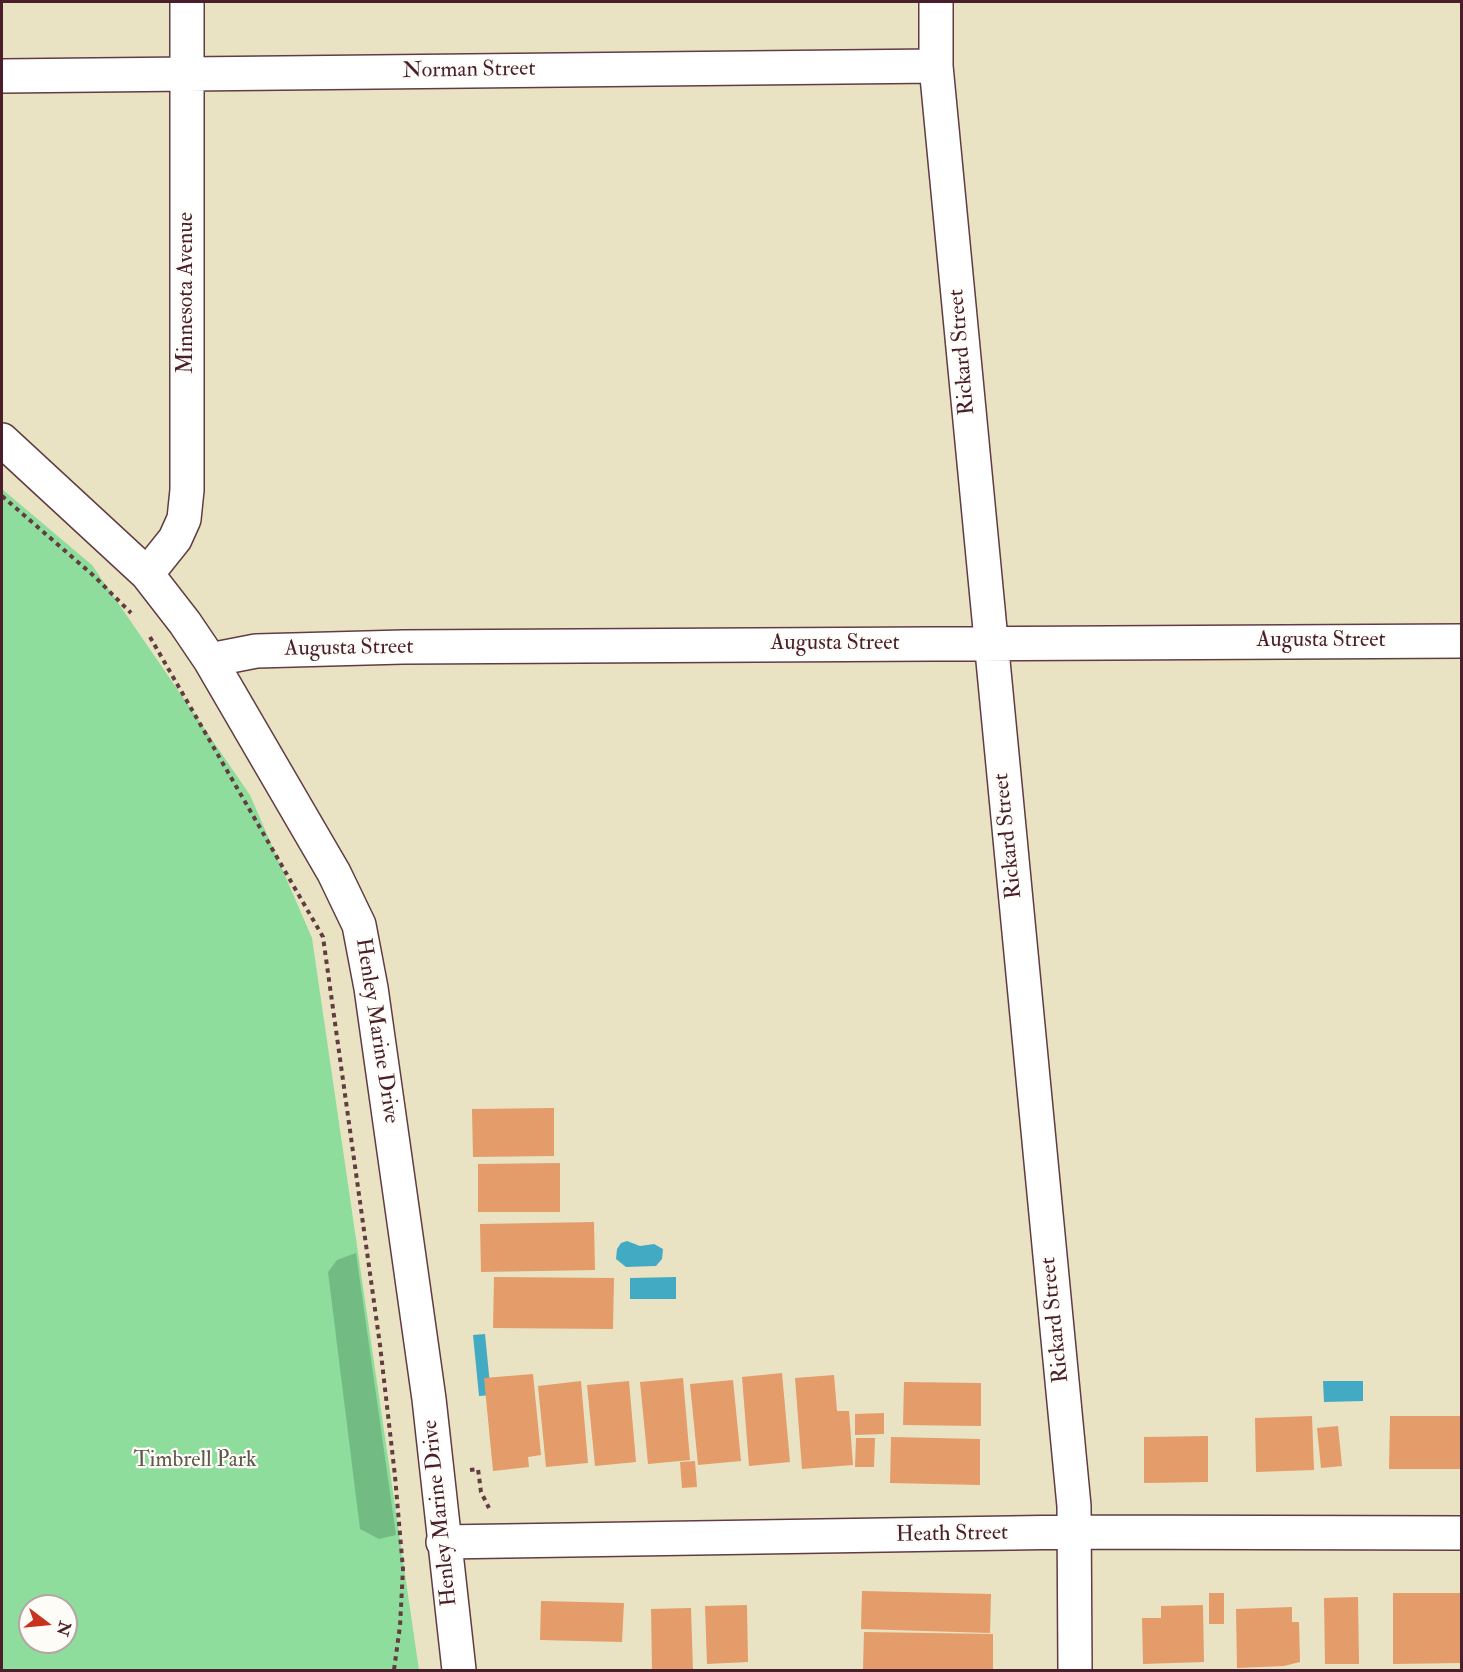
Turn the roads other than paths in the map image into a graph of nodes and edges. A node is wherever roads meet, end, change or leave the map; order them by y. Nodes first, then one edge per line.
1 (187, 2) edge
2 (936, 2) edge
3 (936, 66) junction
4 (188, 75) junction
5 (2, 76) edge
6 (2, 440) edge
7 (147, 574) junction
8 (1461, 641) edge
9 (990, 643) junction
10 (210, 660) junction
11 (1074, 1532) junction
12 (1461, 1533) edge
13 (443, 1542) junction
14 (459, 1671) edge
15 (1075, 1671) edge

1 - 4 street, Minnesota Avenue
2 - 3 street, Rickard Street
3 - 4 street, Norman Street
3 - 9 street, Rickard Street
4 - 5 street, Norman Street
4 - 7 street, Minnesota Avenue
6 - 7 street, Henley Marine Drive
7 - 10 street, Henley Marine Drive
8 - 9 street, Augusta Street
9 - 10 street, Augusta Street
9 - 11 street, Rickard Street
10 - 13 street, Henley Marine Drive
11 - 12 street, Heath Street
11 - 13 street, Heath Street
11 - 15 street, Rickard Street
13 - 14 street, Henley Marine Drive

